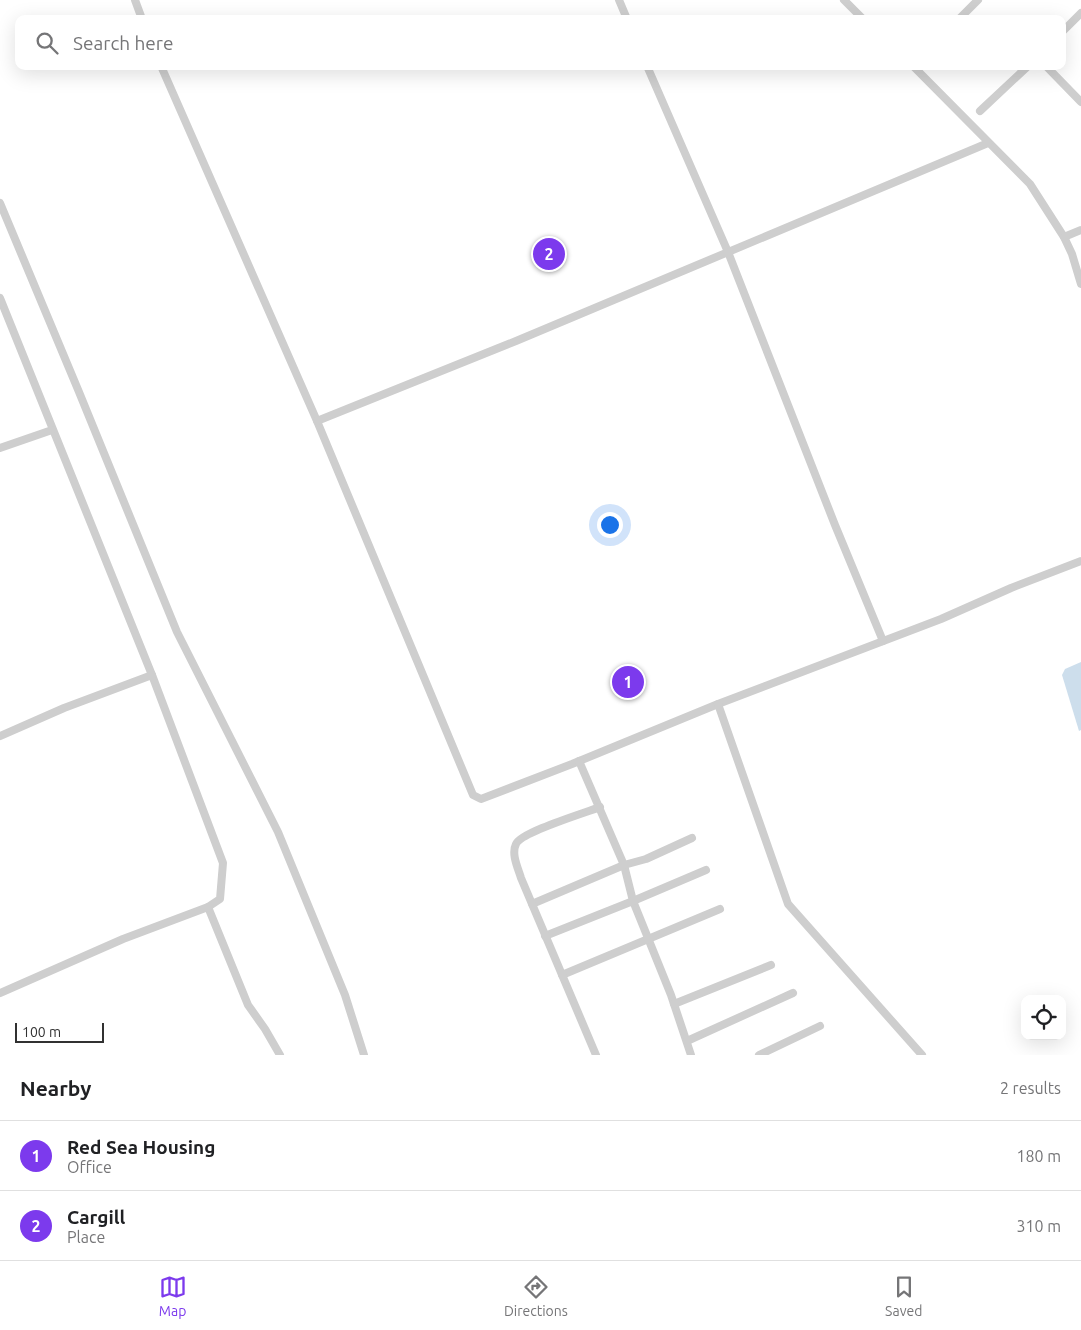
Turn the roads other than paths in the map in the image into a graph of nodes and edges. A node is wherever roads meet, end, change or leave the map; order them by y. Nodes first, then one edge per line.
1 (135, 0) edge
2 (619, 0) edge
3 (844, 0) edge
4 (978, 0) edge
5 (1081, 13) edge
6 (141, 15) edge
7 (625, 15) edge
8 (859, 15) edge
9 (963, 15) edge
10 (1066, 28) edge
11 (163, 70) edge
12 (650, 70) edge
13 (916, 70) edge
14 (1024, 70) edge
15 (1050, 70) edge
16 (1081, 102) edge
17 (980, 111) dead end
18 (988, 143) junction
19 (0, 204) edge
20 (1081, 230) edge
21 (1064, 237) junction
22 (728, 252) junction
23 (1081, 284) edge
24 (0, 298) edge
25 (317, 421) junction
26 (52, 430) junction
27 (0, 448) edge
28 (1081, 561) edge
29 (883, 641) junction
30 (152, 675) junction
31 (718, 704) junction
32 (0, 736) edge
33 (579, 761) junction
34 (600, 807) junction
35 (692, 838) dead end
36 (624, 865) junction
37 (706, 870) dead end
38 (633, 901) junction
39 (532, 904) junction
40 (208, 906) junction
41 (720, 909) dead end
42 (545, 936) junction
43 (647, 938) junction
44 (771, 965) dead end
45 (562, 975) junction
46 (0, 993) edge
47 (793, 993) dead end
48 (674, 1004) junction
49 (820, 1026) dead end
50 (687, 1041) junction
51 (280, 1055) edge
52 (364, 1055) edge
53 (596, 1055) edge
54 (691, 1055) edge
55 (760, 1055) edge
56 (922, 1055) edge

1 - 6 street
2 - 7 street
3 - 8 street
4 - 9 street
5 - 10 street
11 - 25 street
12 - 22 street
13 - 18 street
14 - 17 street
15 - 16 street
18 - 21 street
18 - 22 street
19 - 52 street
20 - 21 street
21 - 23 street
22 - 25 street
22 - 29 street
24 - 26 street
25 - 33 street
26 - 27 street
26 - 30 street
28 - 29 street
29 - 31 street
30 - 32 street
30 - 40 street
31 - 33 street
31 - 56 street
33 - 34 street
34 - 36 street
34 - 39 street
35 - 36 street
36 - 38 street
36 - 39 street
37 - 38 street
38 - 42 street
38 - 43 street
39 - 42 street
40 - 46 street
40 - 51 street
41 - 43 street
42 - 45 street
43 - 45 street
43 - 48 street
44 - 48 street
45 - 53 street
47 - 50 street
48 - 50 street
49 - 55 street
50 - 54 street

